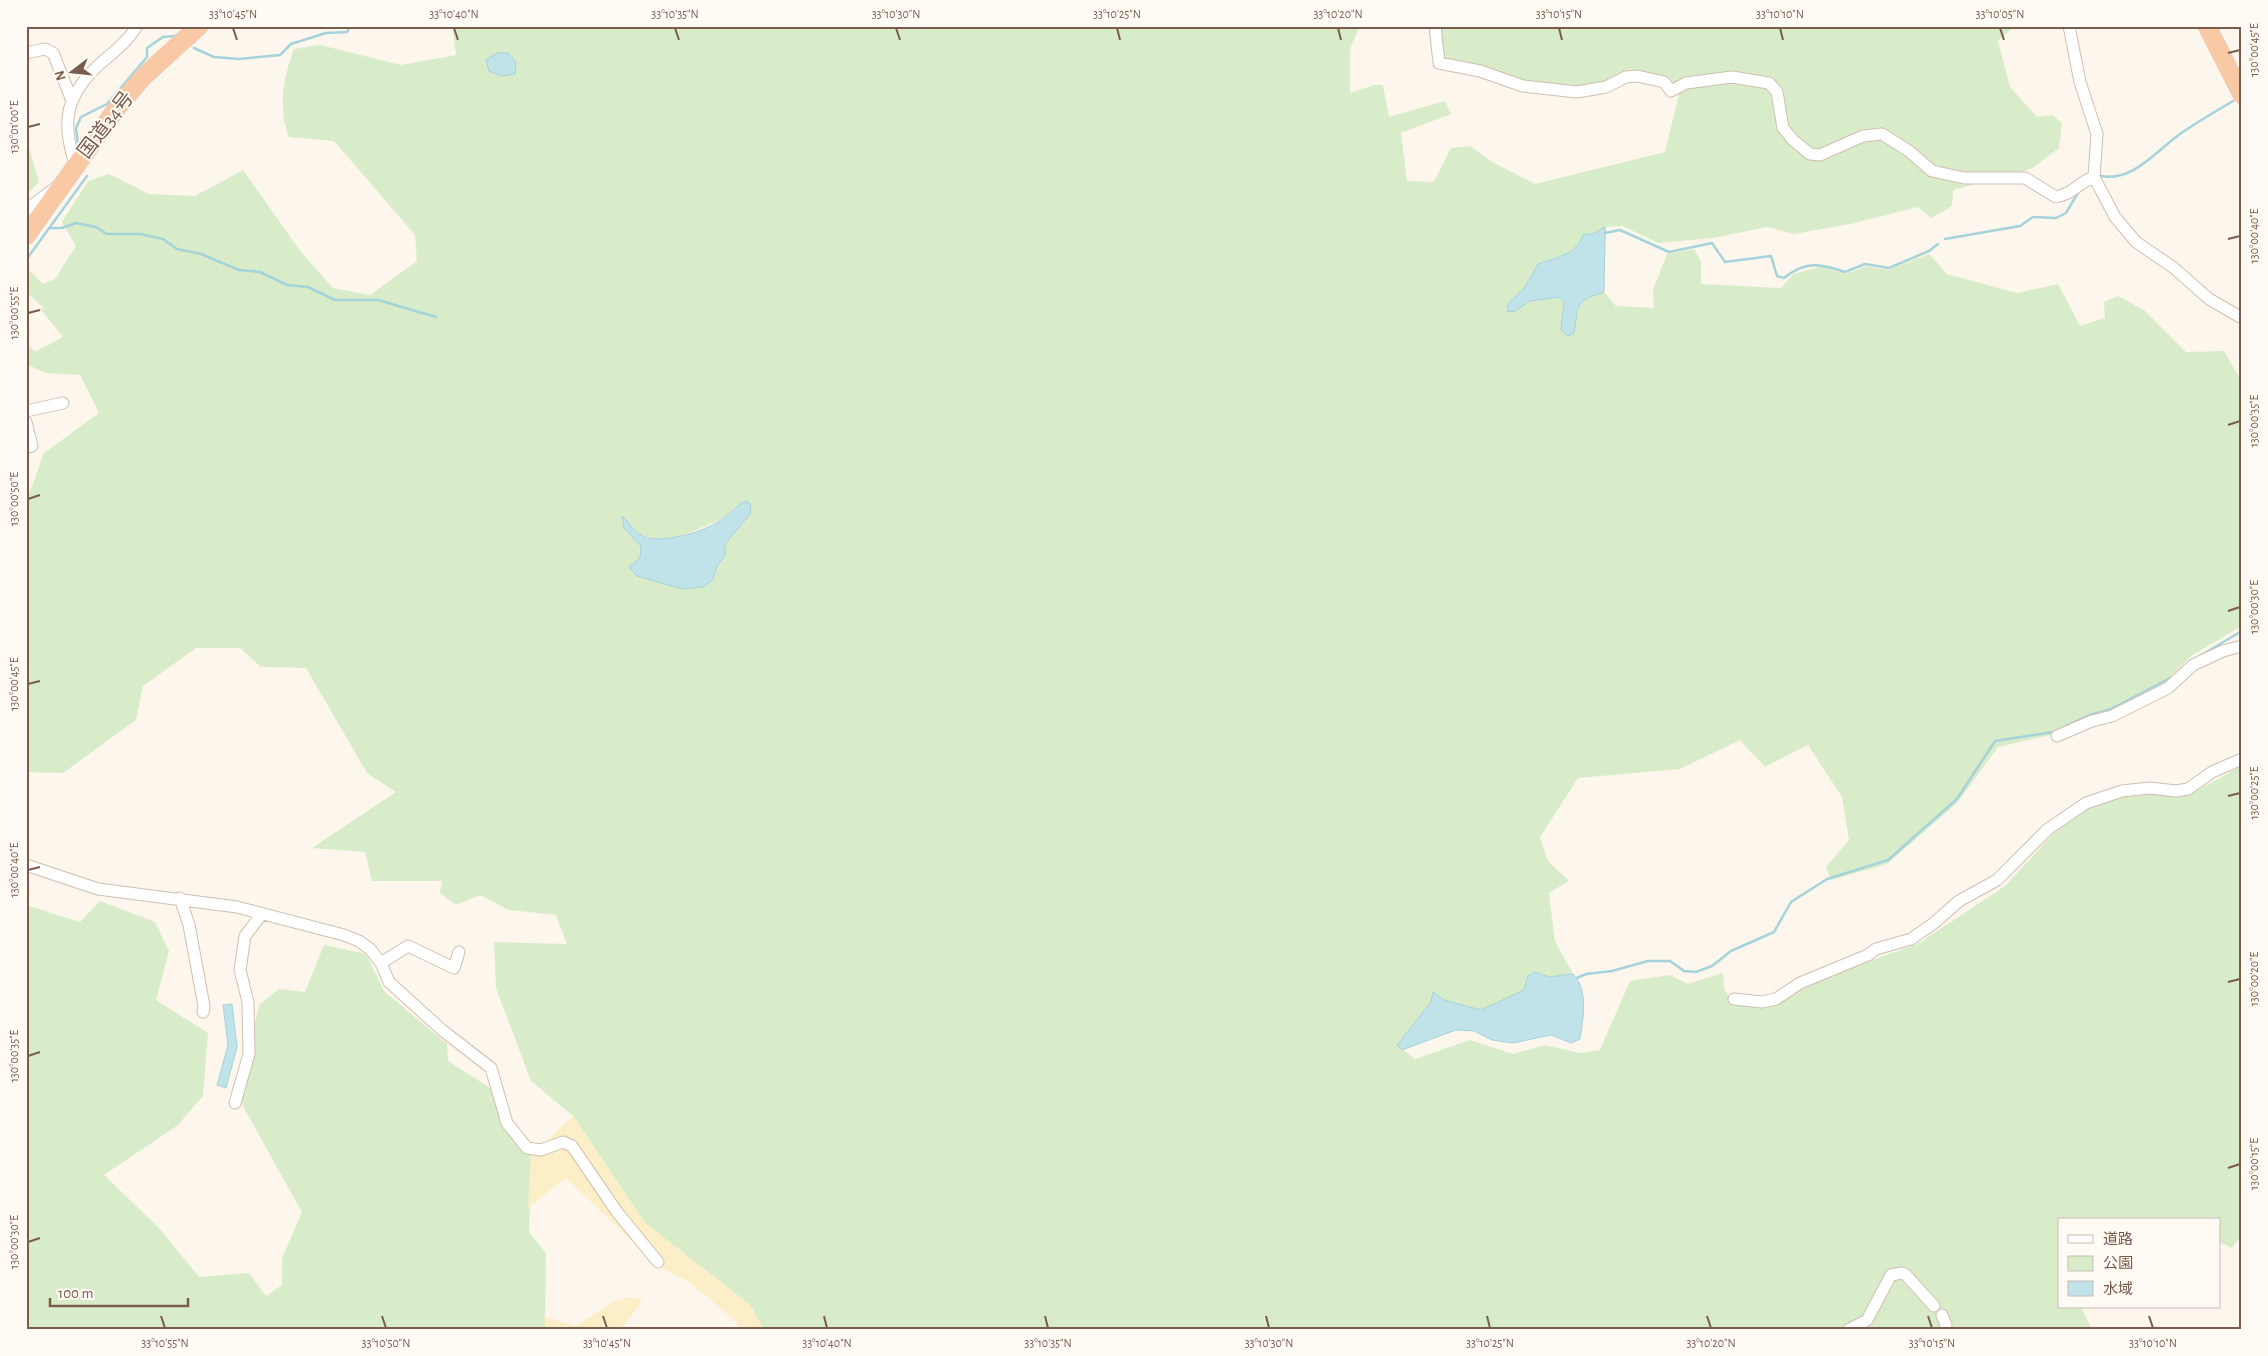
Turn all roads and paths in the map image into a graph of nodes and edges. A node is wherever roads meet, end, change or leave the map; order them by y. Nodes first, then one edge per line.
1 (137, 26) edge
2 (199, 26) edge
3 (1435, 26) edge
4 (2069, 26) edge
5 (2207, 26) edge
6 (26, 53) edge
7 (2242, 95) edge
8 (72, 98) junction
9 (76, 166) junction
10 (2094, 177) junction
11 (65, 181) junction
12 (26, 210) edge
13 (26, 236) edge
14 (2242, 318) edge
15 (63, 403) dead end
16 (26, 412) edge
17 (26, 422) edge
18 (26, 447) edge
19 (2242, 646) edge
20 (2057, 736) dead end
21 (2242, 759) edge
22 (26, 865) edge
23 (180, 898) junction
24 (262, 914) junction
25 (459, 952) dead end
26 (381, 963) junction
27 (1734, 999) dead end
28 (203, 1012) dead end
29 (234, 1103) dead end
30 (658, 1262) dead end
31 (1934, 1306) dead end
32 (1942, 1315) dead end
33 (1848, 1330) edge
34 (1945, 1330) edge

1 - 8 street
2 - 9 highway, 国道34号
3 - 10 street
4 - 10 street
5 - 7 highway
6 - 8 street
8 - 9 street
9 - 11 highway, 国道34号
10 - 14 street
11 - 12 street
11 - 13 highway, 国道34号
15 - 16 street
17 - 18 street
19 - 20 street
21 - 27 street
22 - 23 street
23 - 24 street
23 - 28 street
24 - 26 street
24 - 29 street
25 - 26 street
26 - 30 street
31 - 33 street
32 - 34 street

